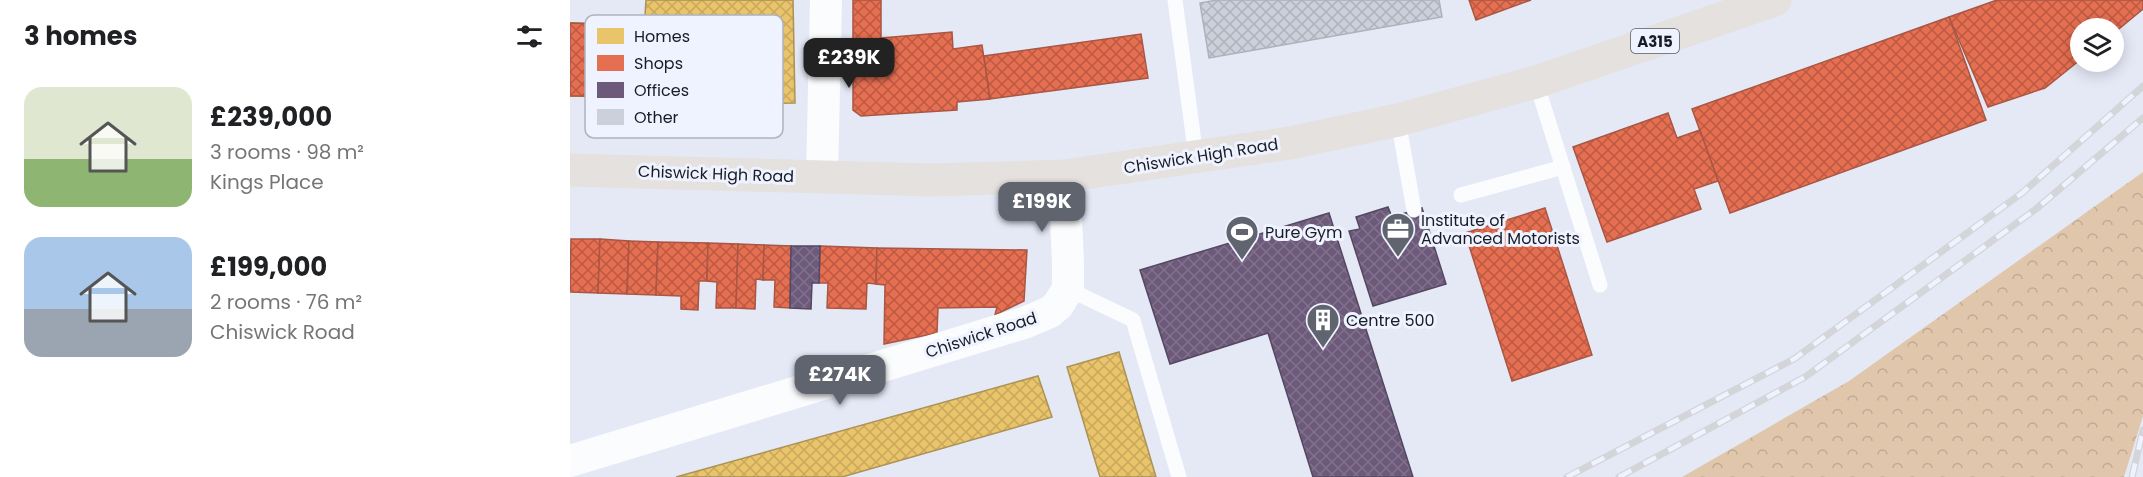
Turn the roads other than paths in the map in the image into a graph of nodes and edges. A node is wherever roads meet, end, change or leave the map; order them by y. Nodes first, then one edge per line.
1 (826, 0) edge
2 (1175, 0) edge
3 (1774, 0) edge
4 (1725, 8) edge
5 (1536, 82) junction
6 (1398, 120) junction
7 (1196, 157) junction
8 (1563, 167) junction
9 (570, 170) edge
10 (1064, 176) junction
11 (822, 177) junction
12 (1461, 195) dead end
13 (1414, 210) dead end
14 (1600, 285) dead end
15 (1068, 289) junction
16 (570, 461) edge
17 (1179, 477) edge

1 - 11 street
2 - 7 lane
3 - 4 main road, Chiswick High Road / A315
4 - 5 main road, Chiswick High Road / A315
5 - 6 main road, Chiswick High Road / A315
5 - 8 lane
6 - 7 main road, Chiswick High Road / A315
6 - 13 lane
7 - 10 main road, Chiswick High Road / A315
8 - 12 lane
8 - 14 lane
9 - 11 main road, Chiswick High Road / A315
10 - 11 main road, Chiswick High Road / A315
10 - 15 street
15 - 16 street, Chiswick Road
15 - 17 lane

